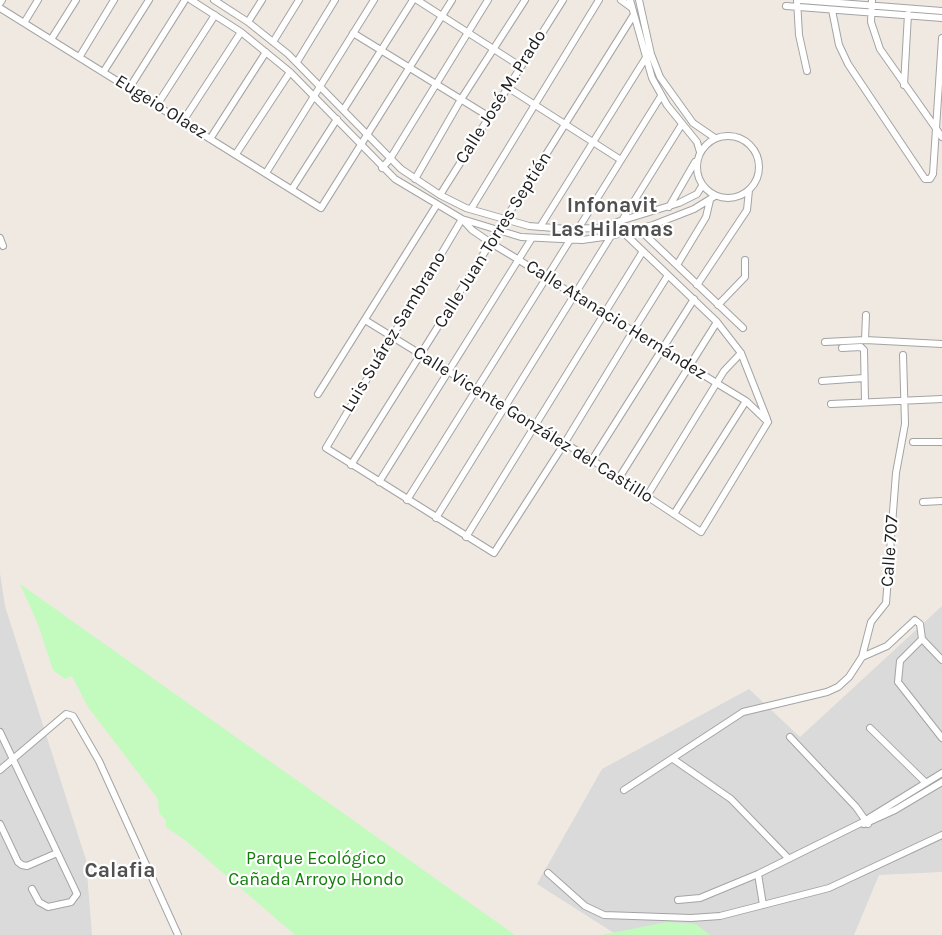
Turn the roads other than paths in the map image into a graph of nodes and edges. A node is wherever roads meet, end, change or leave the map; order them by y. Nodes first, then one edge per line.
1 (38, 0) edge
2 (76, 0) edge
3 (114, 0) edge
4 (149, 0) edge
5 (185, 0) edge
6 (191, 0) edge
7 (214, 0) edge
8 (262, 0) edge
9 (299, 0) edge
10 (335, 0) edge
11 (374, 0) edge
12 (415, 0) edge
13 (452, 0) edge
14 (488, 0) edge
15 (525, 0) edge
16 (563, 0) edge
17 (599, 0) edge
18 (621, 0) edge
19 (630, 0) edge
20 (639, 0) edge
21 (834, 1) edge
22 (798, 2) edge
23 (224, 3) edge
24 (786, 6) dead end
25 (871, 6) edge
26 (0, 8) edge
27 (632, 8) junction
28 (832, 10) junction
29 (942, 11) edge
30 (908, 14) junction
31 (215, 15) junction
32 (442, 16) junction
33 (633, 16) junction
34 (942, 18) edge
35 (24, 22) junction
36 (248, 22) junction
37 (241, 32) junction
38 (467, 32) junction
39 (353, 33) junction
40 (942, 38) edge
41 (52, 39) junction
42 (273, 42) junction
43 (494, 49) junction
44 (381, 51) junction
45 (266, 52) junction
46 (80, 56) junction
47 (645, 59) junction
48 (297, 62) junction
49 (520, 66) junction
50 (407, 67) junction
51 (104, 71) junction
52 (807, 71) dead end
53 (290, 72) junction
54 (320, 84) junction
55 (904, 85) junction
56 (434, 86) junction
57 (130, 87) junction
58 (507, 87) junction
59 (940, 92) edge
60 (314, 95) junction
61 (661, 96) junction
62 (460, 101) junction
63 (157, 105) junction
64 (535, 106) junction
65 (344, 109) junction
66 (488, 116) junction
67 (337, 119) junction
68 (183, 122) junction
69 (566, 124) junction
70 (682, 124) junction
71 (936, 130) junction
72 (368, 137) junction
73 (942, 137) edge
74 (715, 138) junction
75 (210, 139) junction
76 (593, 142) junction
77 (361, 147) junction
78 (700, 152) junction
79 (236, 154) junction
80 (390, 159) junction
81 (697, 159) junction
82 (621, 160) junction
83 (382, 168) junction
84 (266, 173) junction
85 (416, 179) junction
86 (702, 186) junction
87 (292, 189) junction
88 (749, 190) junction
89 (440, 195) junction
90 (713, 198) junction
91 (436, 206) junction
92 (669, 207) junction
93 (471, 209) junction
94 (462, 219) junction
95 (506, 221) junction
96 (621, 222) junction
97 (540, 227) junction
98 (578, 229) junction
99 (639, 229) junction
100 (498, 232) junction
101 (624, 233) junction
102 (610, 236) junction
103 (0, 238) edge
104 (532, 238) junction
105 (570, 240) junction
106 (491, 243) junction
107 (3, 246) dead end
108 (643, 251) junction
109 (519, 260) junction
110 (745, 260) dead end
111 (677, 265) junction
112 (668, 275) junction
113 (546, 278) junction
114 (698, 285) junction
115 (574, 295) junction
116 (694, 299) junction
117 (718, 305) junction
118 (604, 313) junction
119 (866, 315) dead end
120 (365, 320) junction
121 (717, 322) junction
122 (743, 328) dead end
123 (633, 331) junction
124 (393, 337) junction
125 (865, 340) junction
126 (825, 342) dead end
127 (942, 344) edge
128 (842, 348) dead end
129 (662, 349) junction
130 (741, 353) junction
131 (421, 355) junction
132 (903, 355) dead end
133 (690, 366) junction
134 (449, 372) junction
135 (864, 378) junction
136 (822, 381) dead end
137 (718, 384) junction
138 (478, 390) junction
139 (318, 394) dead end
140 (942, 399) edge
141 (905, 400) junction
142 (746, 401) junction
143 (865, 401) junction
144 (831, 404) dead end
145 (505, 406) junction
146 (768, 422) junction
147 (534, 425) junction
148 (913, 442) dead end
149 (942, 442) edge
150 (564, 444) junction
151 (592, 460) junction
152 (351, 465) junction
153 (619, 478) junction
154 (379, 482) junction
155 (647, 496) junction
156 (407, 500) junction
157 (942, 501) edge
158 (923, 502) dead end
159 (674, 514) junction
160 (436, 518) junction
161 (466, 537) junction
162 (922, 639) junction
163 (862, 657) junction
164 (942, 660) edge
165 (870, 728) dead end
166 (0, 732) edge
167 (790, 737) dead end
168 (942, 738) edge
169 (12, 758) junction
170 (673, 759) junction
171 (0, 770) edge
172 (941, 778) edge
173 (926, 783) junction
174 (624, 790) dead end
175 (864, 822) junction
176 (0, 824) edge
177 (942, 835) edge
178 (57, 853) junction
179 (788, 858) junction
180 (548, 873) dead end
181 (758, 874) junction
182 (32, 889) dead end
183 (678, 900) dead end
184 (763, 905) junction
185 (178, 935) edge

1 - 35 street
2 - 41 street
3 - 46 street
4 - 51 street
5 - 57 street
6 - 31 street
7 - 23 street
8 - 36 street
9 - 42 street
10 - 48 street
11 - 39 street
12 - 32 street
12 - 44 street
13 - 32 street
14 - 38 street
15 - 43 street
16 - 49 street, Calle José M. Prado
17 - 64 street
18 - 27 street
19 - 27 street
20 - 74 street
21 - 22 street
21 - 25 street
22 - 24 street
22 - 28 street
22 - 52 street
23 - 36 street
25 - 28 street
25 - 29 street
25 - 30 street
25 - 55 street
26 - 35 street, Eugeio Olaez
27 - 33 street
28 - 71 street
30 - 34 street
30 - 55 street
31 - 37 street
31 - 63 street
32 - 38 street
32 - 50 street
33 - 47 street
33 - 69 street, Calle Juan Torres Septién
35 - 41 street, Eugeio Olaez
36 - 42 street
37 - 45 street
37 - 68 street
38 - 43 street
38 - 56 street
39 - 44 street
39 - 54 street
40 - 59 street
41 - 46 street, Eugeio Olaez
42 - 48 street
43 - 49 street
43 - 62 street
44 - 50 street
44 - 65 street
45 - 53 street
45 - 75 street
46 - 51 street, Eugeio Olaez
47 - 61 street
47 - 76 street
48 - 54 street
49 - 58 street, Calle José M. Prado
50 - 56 street
50 - 72 street
51 - 57 street, Eugeio Olaez
53 - 60 street
53 - 79 street
54 - 60 street
54 - 65 street
55 - 71 street
56 - 62 street
56 - 80 street
57 - 63 street, Eugeio Olaez
58 - 64 street
58 - 66 street, Calle José M. Prado
59 - 71 street
60 - 67 street
60 - 84 street
61 - 70 street
61 - 82 street
62 - 66 street
62 - 85 street
63 - 68 street, Eugeio Olaez
64 - 69 street
64 - 93 street
65 - 72 street
66 - 89 street, Calle José M. Prado
67 - 77 street
67 - 87 street
68 - 75 street, Eugeio Olaez
69 - 76 street
69 - 95 street, Calle Juan Torres Septién
70 - 78 street
70 - 96 street
71 - 73 street
72 - 77 street
72 - 80 street
74 - 78 street
74 - 88 street
75 - 79 street, Eugeio Olaez
76 - 82 street
76 - 97 street
77 - 83 street
77 - 87 street, Eugeio Olaez
78 - 81 street
79 - 84 street, Eugeio Olaez
80 - 83 street
80 - 85 street
81 - 86 street
81 - 92 street
82 - 98 street
83 - 91 street
84 - 87 street, Eugeio Olaez
85 - 89 street
86 - 90 street
86 - 92 street
88 - 90 street
88 - 114 street
89 - 93 street
90 - 99 street
90 - 111 street
91 - 94 street
91 - 120 street
92 - 96 street
93 - 95 street
94 - 100 street
94 - 106 street, Calle Atanacio Hernández
94 - 124 street, Luis Suárez Sambrano
95 - 97 street
95 - 100 street, Calle Juan Torres Septién
96 - 98 street
97 - 98 street
99 - 101 street
99 - 111 street
100 - 104 street
100 - 106 street, Calle Juan Torres Septién
101 - 102 street
101 - 108 street
102 - 105 street
102 - 115 street
103 - 107 street
104 - 105 street
104 - 109 street
105 - 113 street
106 - 109 street, Calle Atanacio Hernández
106 - 131 street, Calle Juan Torres Septién
108 - 112 street
108 - 118 street
109 - 113 street, Calle Atanacio Hernández
109 - 134 street
110 - 117 street
111 - 114 street
112 - 116 street
112 - 123 street
113 - 115 street, Calle Atanacio Hernández
113 - 138 street
114 - 117 street
115 - 118 street, Calle Atanacio Hernández
115 - 145 street
116 - 121 street
116 - 129 street
117 - 122 street
118 - 123 street, Calle Atanacio Hernández
118 - 147 street
119 - 125 street
120 - 124 street, Calle Vicente González del Castillo
120 - 139 street
121 - 130 street
121 - 133 street
123 - 129 street, Calle Atanacio Hernández
123 - 150 street
124 - 131 street, Calle Vicente González del Castillo
124 - 152 street, Luis Suárez Sambrano
125 - 126 street
125 - 127 street
128 - 135 street
129 - 133 street, Calle Atanacio Hernández
129 - 151 street
130 - 137 street
130 - 146 street
131 - 134 street, Calle Vicente González del Castillo
131 - 152 street, Calle Juan Torres Septién
132 - 141 street, Calle 707
133 - 137 street, Calle Atanacio Hernández
133 - 153 street
134 - 138 street, Calle Vicente González del Castillo
134 - 154 street
135 - 136 street
135 - 143 street
137 - 142 street, Calle Atanacio Hernández
137 - 155 street
138 - 145 street, Calle Vicente González del Castillo
138 - 156 street
140 - 141 street
141 - 143 street
141 - 163 street, Calle 707
142 - 146 street, Calle Atanacio Hernández
142 - 159 street
143 - 144 street
145 - 147 street, Calle Vicente González del Castillo
145 - 160 street
146 - 159 street, Calle Vicente González del Castillo
147 - 150 street, Calle Vicente González del Castillo
147 - 161 street
148 - 149 street
150 - 151 street, Calle Vicente González del Castillo
150 - 161 street
151 - 153 street, Calle Vicente González del Castillo
152 - 154 street
153 - 155 street, Calle Vicente González del Castillo
154 - 156 street
155 - 159 street, Calle Vicente González del Castillo
156 - 160 street
157 - 158 street
160 - 161 street
162 - 163 street
162 - 164 street
162 - 168 street
163 - 170 street
165 - 173 street
166 - 169 street
167 - 175 street
169 - 171 street
169 - 178 street
169 - 185 street
170 - 174 street
170 - 179 street
172 - 173 street
172 - 175 street
173 - 175 street
175 - 179 street
176 - 178 street
177 - 184 street
178 - 182 street
179 - 181 street
180 - 184 street
181 - 183 street
181 - 184 street

